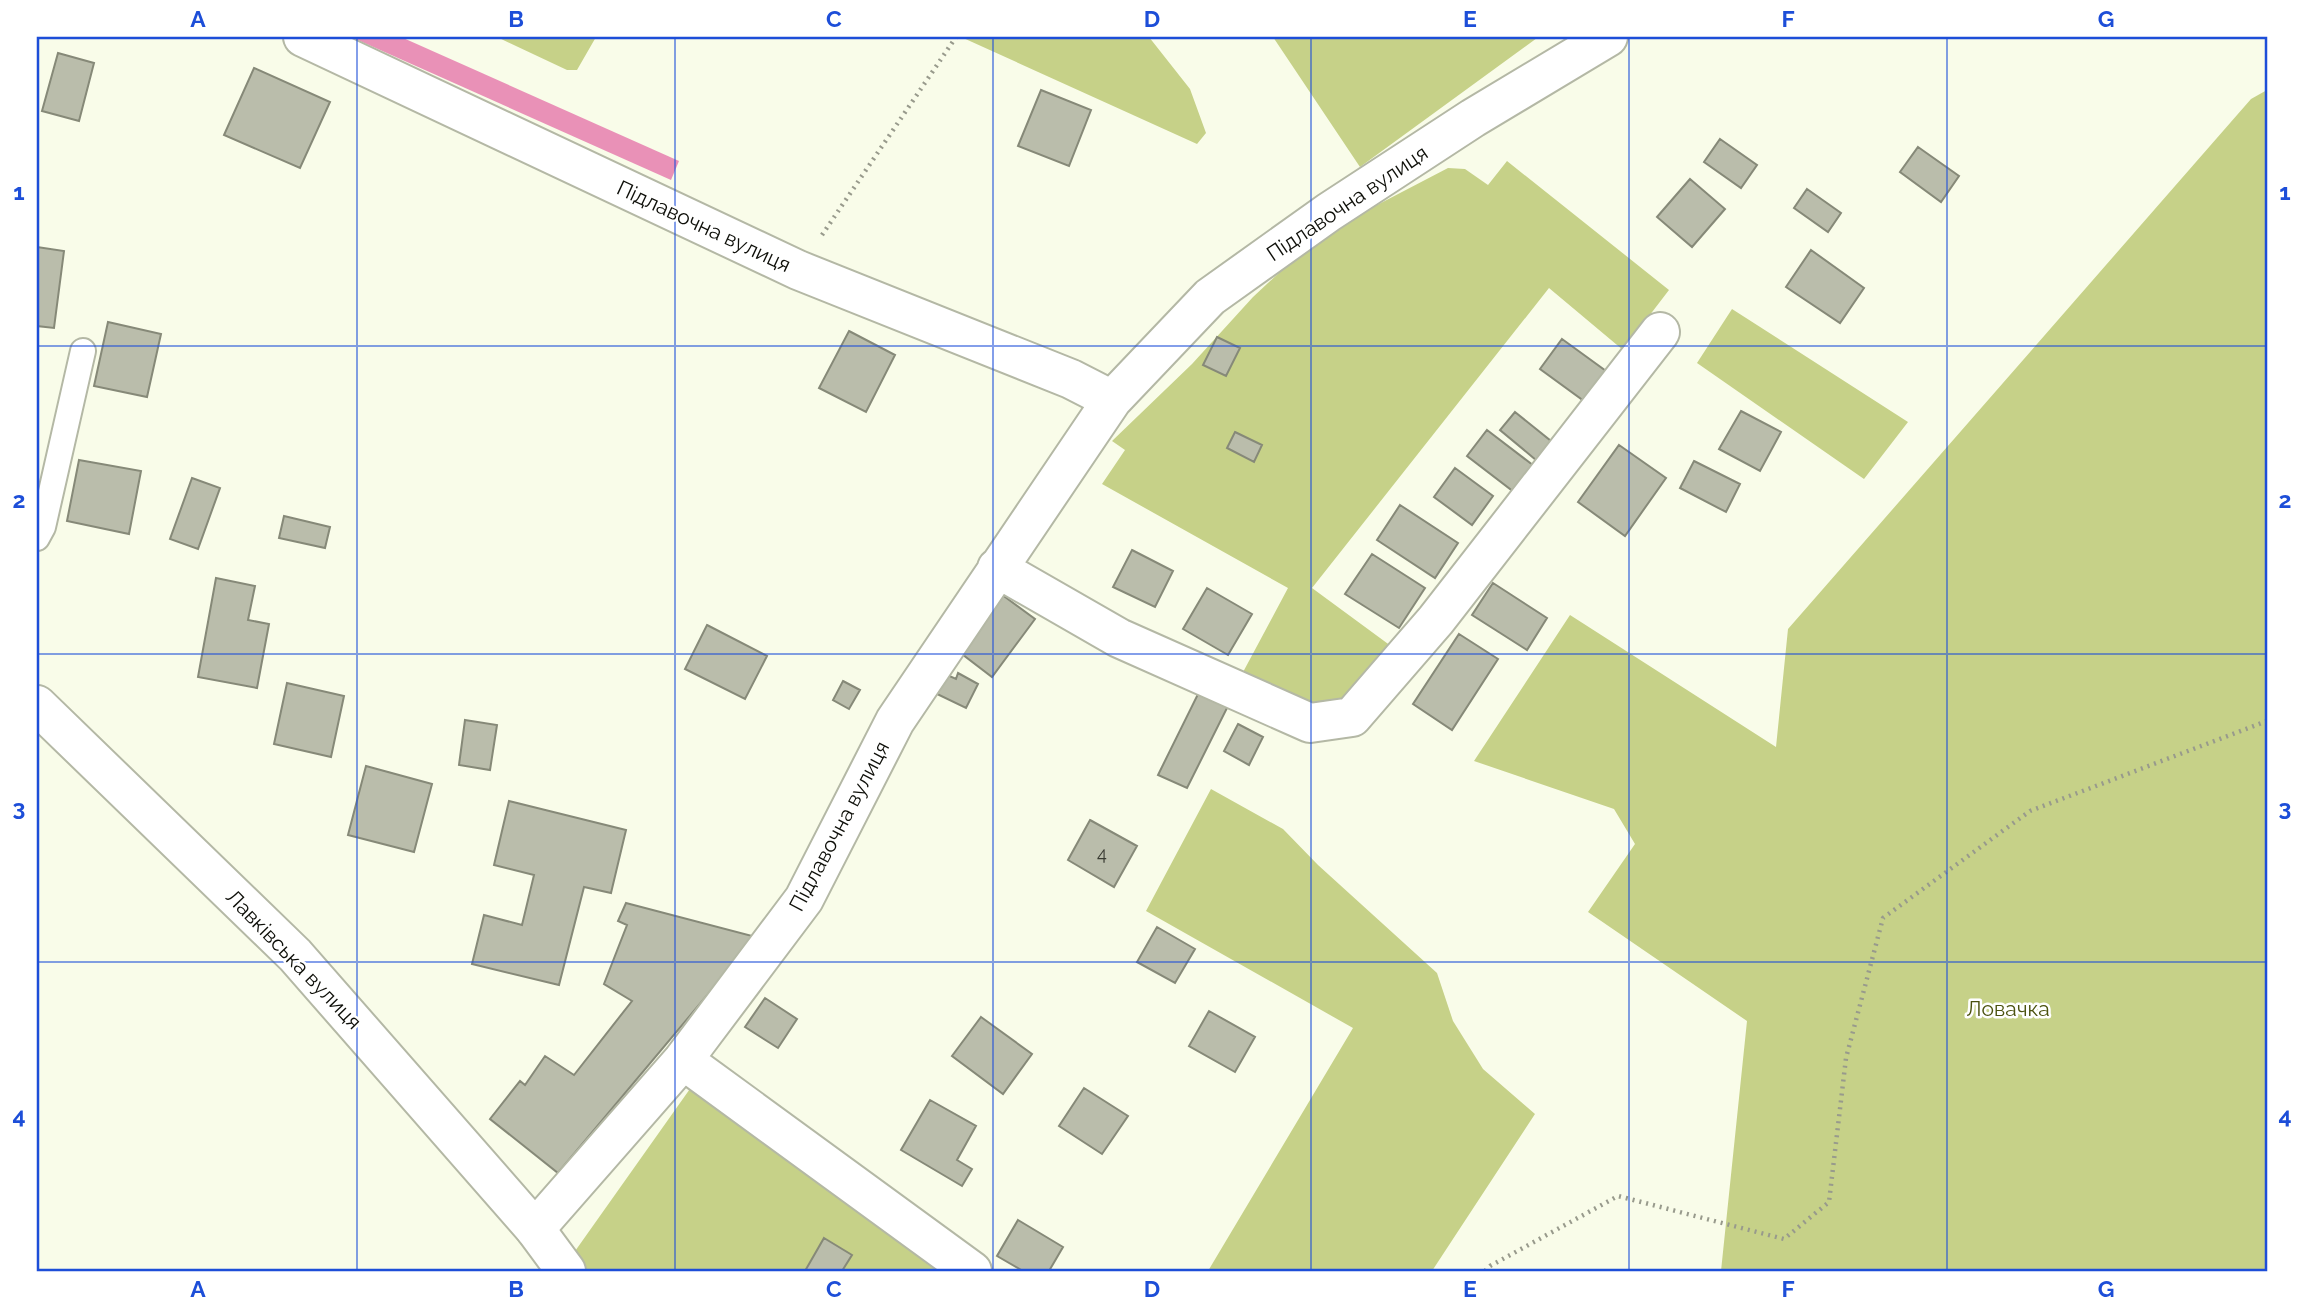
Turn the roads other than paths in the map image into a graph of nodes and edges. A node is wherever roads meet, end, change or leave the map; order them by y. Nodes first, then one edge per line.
1 (303, 37) edge
2 (1608, 37) edge
3 (1660, 332) dead end
4 (83, 351) dead end
5 (1112, 400) junction
6 (37, 538) edge
7 (997, 568) junction
8 (37, 705) edge
9 (683, 1060) junction
10 (535, 1229) junction
11 (566, 1271) edge
12 (972, 1271) edge

1 - 5 street, Підлавочна вулиця
2 - 5 street, Підлавочна вулиця
3 - 7 street
4 - 6 lane
5 - 7 street, Підлавочна вулиця
7 - 9 street, Підлавочна вулиця
8 - 10 street, Лавківська вулиця
9 - 10 street, Підлавочна вулиця
9 - 12 street
10 - 11 street, Лавківська вулиця

